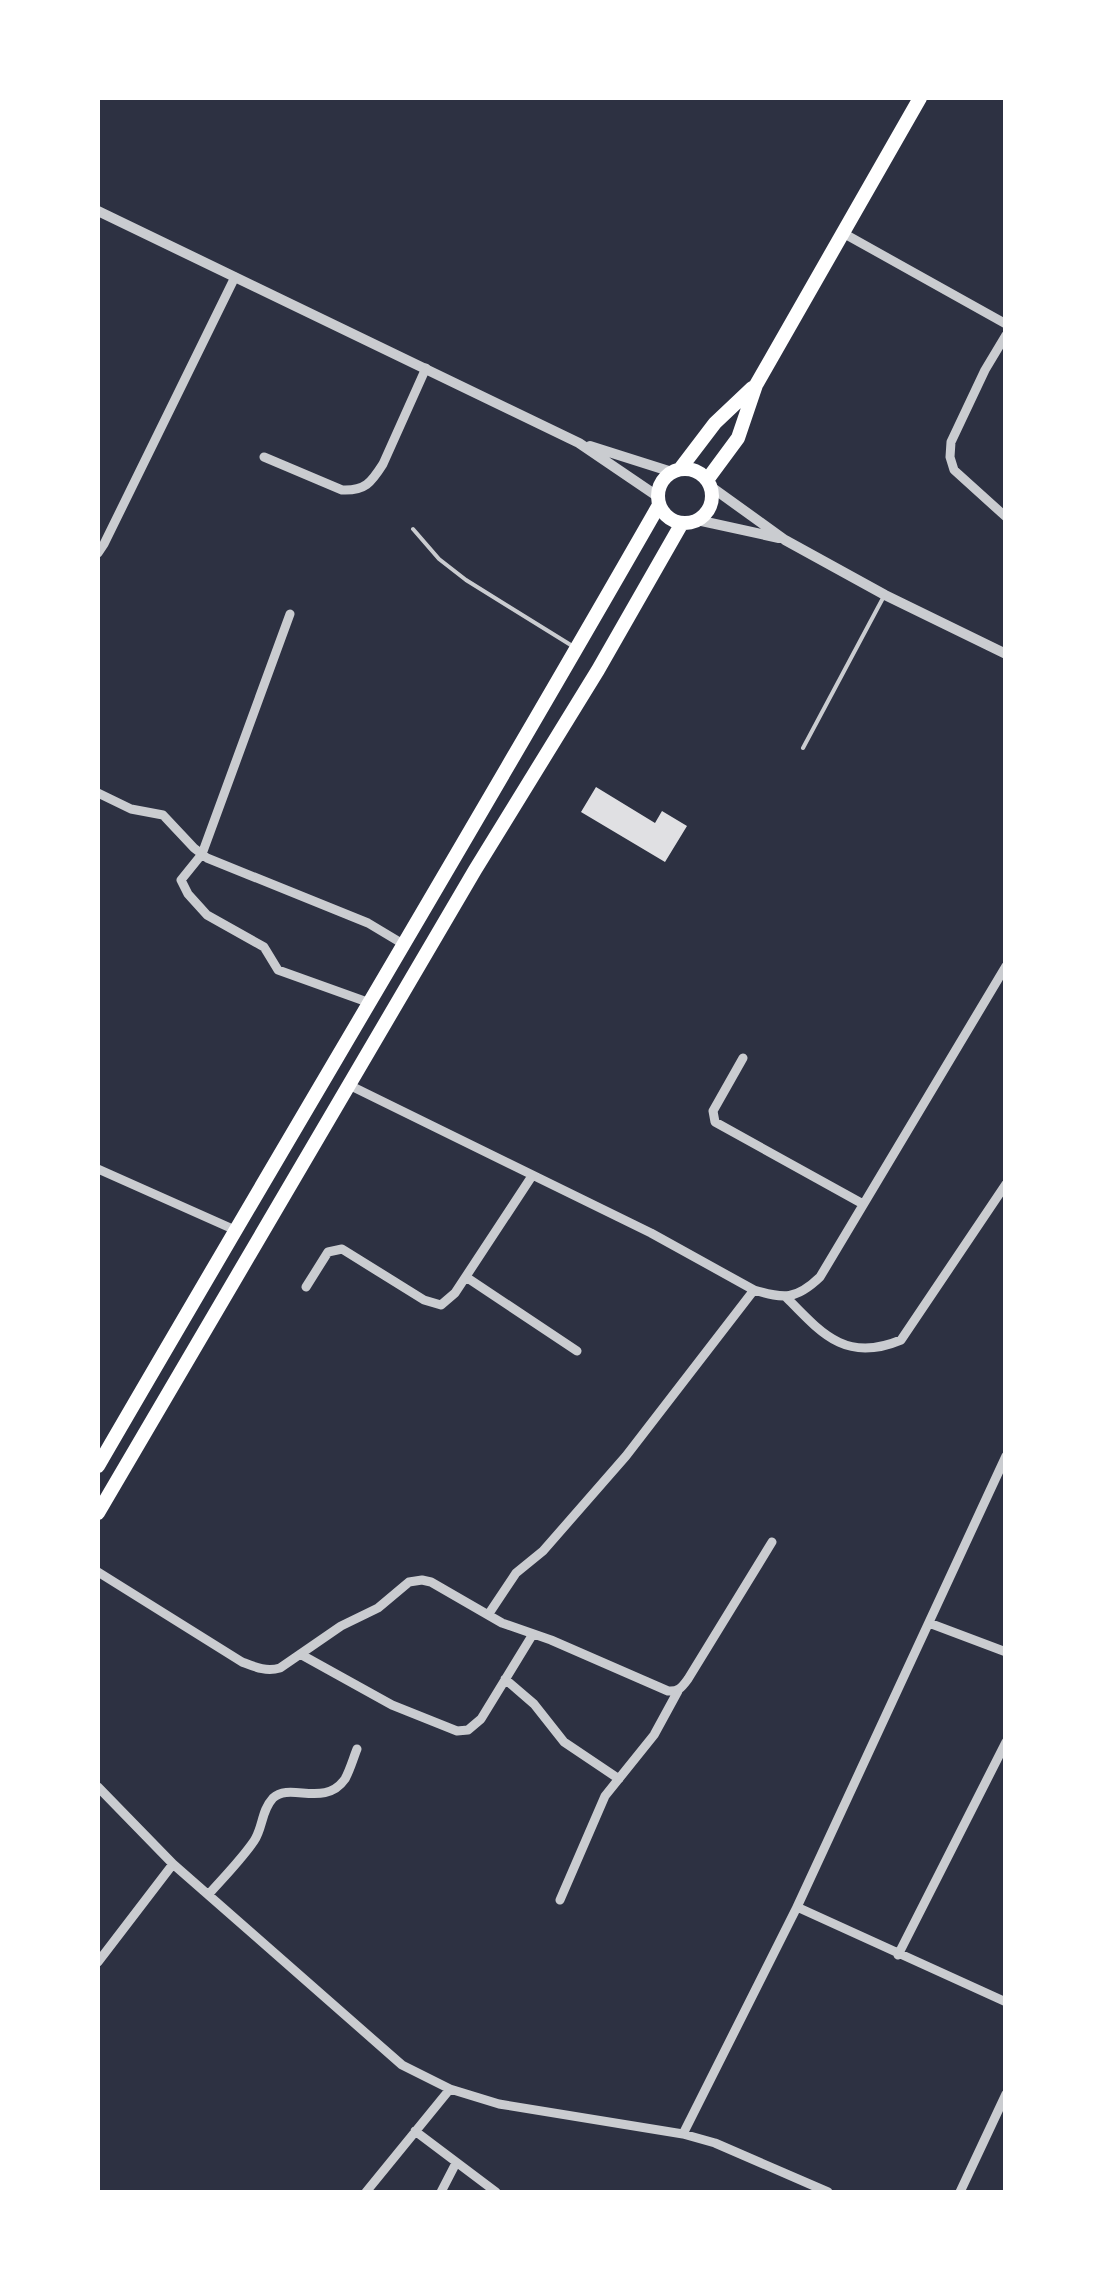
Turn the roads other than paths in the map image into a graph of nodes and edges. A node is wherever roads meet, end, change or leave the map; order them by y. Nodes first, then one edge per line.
1 (920, 98) edge
2 (98, 211) edge
3 (843, 232) junction
4 (235, 277) junction
5 (1006, 324) edge
6 (1006, 335) edge
7 (426, 368) junction
8 (756, 384) junction
9 (579, 443) junction
10 (264, 456) dead end
11 (676, 470) junction
12 (709, 483) junction
13 (658, 500) junction
14 (1006, 517) edge
15 (690, 521) junction
16 (413, 529) dead end
17 (784, 540) junction
18 (98, 553) edge
19 (885, 595) junction
20 (290, 614) dead end
21 (577, 649) junction
22 (1006, 654) edge
23 (803, 748) dead end
24 (98, 793) edge
25 (202, 854) junction
26 (403, 944) junction
27 (1006, 966) edge
28 (370, 1002) junction
29 (743, 1058) dead end
30 (349, 1085) junction
31 (98, 1170) edge
32 (532, 1176) junction
33 (1006, 1184) edge
34 (863, 1204) junction
35 (234, 1230) junction
36 (466, 1278) junction
37 (306, 1287) dead end
38 (754, 1290) junction
39 (786, 1296) junction
40 (577, 1351) dead end
41 (1006, 1456) edge
42 (98, 1466) edge
43 (98, 1513) edge
44 (772, 1542) dead end
45 (98, 1572) edge
46 (488, 1614) junction
47 (928, 1622) junction
48 (533, 1634) junction
49 (1006, 1652) edge
50 (300, 1654) junction
51 (506, 1679) junction
52 (678, 1690) junction
53 (1006, 1742) edge
54 (356, 1750) dead end
55 (618, 1779) junction
56 (98, 1787) edge
57 (173, 1864) junction
58 (208, 1896) junction
59 (560, 1900) dead end
60 (797, 1907) junction
61 (898, 1955) junction
62 (98, 1962) edge
63 (1006, 2002) edge
64 (450, 2089) junction
65 (1006, 2094) edge
66 (415, 2131) junction
67 (683, 2134) junction
68 (456, 2162) junction
69 (366, 2192) edge
70 (440, 2192) edge
71 (496, 2192) edge
72 (828, 2192) edge
73 (960, 2192) edge

1 - 3 highway
2 - 4 street
3 - 5 street
3 - 8 highway
4 - 7 street
4 - 18 street
6 - 14 street
7 - 9 street
7 - 10 street
8 - 11 highway
8 - 12 highway
9 - 11 street
9 - 13 street
11 - 12 highway
11 - 13 highway
12 - 15 highway
12 - 17 street
13 - 15 highway
13 - 21 highway
15 - 17 street
15 - 30 highway
16 - 21 lane
17 - 19 street
19 - 22 street
19 - 23 lane
20 - 25 street
21 - 26 highway
24 - 25 street
25 - 26 street
25 - 28 street
26 - 28 highway
27 - 34 street
28 - 35 highway
29 - 34 street
30 - 32 street
30 - 43 highway
31 - 35 street
32 - 36 street
32 - 38 street
33 - 39 street
34 - 39 street
35 - 42 highway
36 - 37 street
36 - 40 street
38 - 39 street
38 - 46 street
41 - 47 street
44 - 52 street
45 - 50 street
46 - 48 street
46 - 50 street
47 - 49 street
47 - 60 street
48 - 51 street
48 - 52 street
50 - 51 street
51 - 55 street
52 - 55 street
53 - 61 street
54 - 58 street
55 - 59 street
56 - 57 street
57 - 58 street
57 - 62 street
58 - 64 street
60 - 61 street
60 - 67 street
61 - 63 street
64 - 66 street
64 - 67 street
65 - 73 street
66 - 68 street
66 - 69 street
67 - 72 street
68 - 70 street
68 - 71 street

